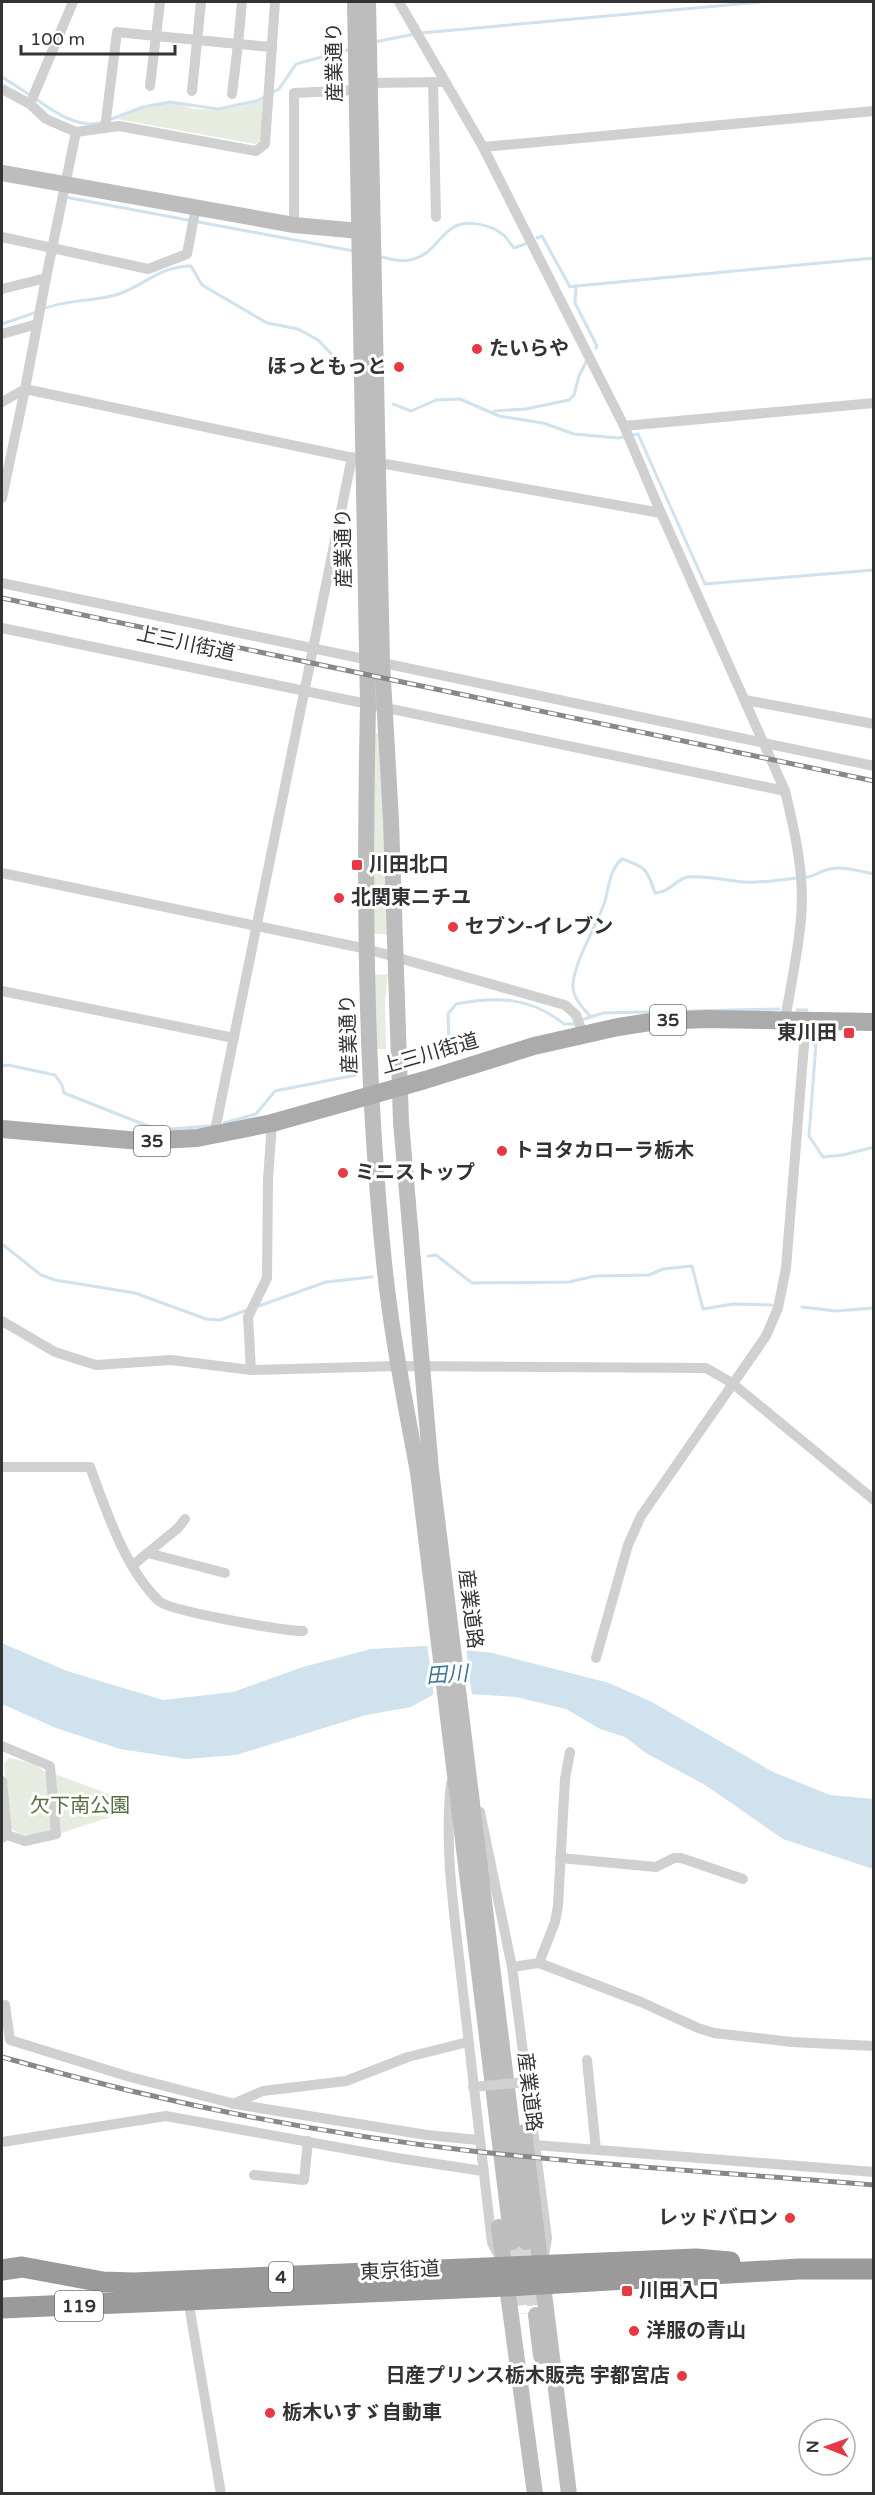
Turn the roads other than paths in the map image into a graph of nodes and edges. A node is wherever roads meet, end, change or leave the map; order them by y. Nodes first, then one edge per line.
1 (74, 2) edge
2 (160, 2) edge
3 (201, 2) edge
4 (242, 2) edge
5 (275, 2) edge
6 (355, 2) edge
7 (368, 2) edge
8 (399, 2) edge
9 (156, 36) junction
10 (197, 40) junction
11 (238, 44) junction
12 (272, 47) junction
13 (433, 82) junction
14 (446, 82) junction
15 (150, 86) dead end
16 (363, 87) junction
17 (2, 89) edge
18 (192, 91) dead end
19 (232, 94) dead end
20 (30, 104) junction
21 (873, 111) edge
22 (105, 128) junction
23 (76, 132) junction
24 (483, 147) junction
25 (2, 173) edge
26 (67, 185) junction
27 (196, 207) junction
28 (436, 218) dead end
29 (294, 225) junction
30 (366, 232) junction
31 (2, 237) edge
32 (52, 248) junction
33 (46, 279) junction
34 (2, 289) edge
35 (37, 324) junction
36 (2, 334) edge
37 (24, 389) junction
38 (2, 402) edge
39 (873, 403) edge
40 (624, 426) junction
41 (364, 460) junction
42 (2, 498) edge
43 (660, 513) junction
44 (2, 583) edge
45 (2, 628) edge
46 (313, 649) junction
47 (375, 661) junction
48 (304, 692) junction
49 (745, 700) junction
50 (376, 707) junction
51 (873, 724) edge
52 (764, 742) junction
53 (873, 766) edge
54 (785, 791) junction
55 (2, 873) edge
56 (257, 926) junction
57 (367, 949) junction
58 (395, 956) junction
59 (2, 991) edge
60 (785, 1019) junction
61 (806, 1020) junction
62 (873, 1022) edge
63 (583, 1034) junction
64 (234, 1038) junction
65 (399, 1087) junction
66 (372, 1094) junction
67 (272, 1123) junction
68 (2, 1129) edge
69 (214, 1135) junction
70 (2, 1321) edge
71 (398, 1366) junction
72 (423, 1366) junction
73 (251, 1370) junction
74 (732, 1383) junction
75 (2, 1467) edge
76 (873, 1500) edge
77 (185, 1519) dead end
78 (148, 1553) junction
79 (133, 1565) junction
80 (225, 1573) dead end
81 (303, 1631) dead end
82 (445, 1631) junction
83 (596, 1658) dead end
84 (2, 1746) edge
85 (570, 1752) dead end
86 (460, 1753) junction
87 (2, 1781) edge
88 (4, 1836) edge
89 (560, 1858) junction
90 (743, 1879) dead end
91 (477, 1899) junction
92 (539, 1963) junction
93 (512, 1967) junction
94 (2, 2005) edge
95 (468, 2042) junction
96 (873, 2046) edge
97 (587, 2060) dead end
98 (527, 2082) junction
99 (473, 2087) junction
100 (233, 2104) junction
101 (478, 2140) junction
102 (308, 2141) junction
103 (2, 2142) edge
104 (535, 2145) junction
105 (596, 2150) junction
106 (483, 2171) junction
107 (873, 2172) edge
108 (254, 2175) dead end
109 (519, 2242) tunnel mouth
110 (2, 2258) edge
111 (12, 2269) edge
112 (873, 2269) edge
113 (543, 2274) junction
114 (505, 2276) junction
115 (188, 2290) junction
116 (2, 2299) edge
117 (156, 2300) junction
118 (72, 2306) junction
119 (2, 2308) edge
120 (222, 2493) edge
121 (535, 2493) edge
122 (545, 2493) edge
123 (559, 2493) edge
124 (569, 2493) edge

1 - 20 street
2 - 9 street
3 - 10 street
4 - 11 street
5 - 12 street
6 - 16 street, 産業通り
7 - 16 street, 産業通り
8 - 14 street
9 - 10 street
9 - 15 street
9 - 22 street
10 - 11 street
10 - 18 street
11 - 12 street
11 - 19 street
12 - 22 street
13 - 14 street
13 - 16 street
13 - 28 street
14 - 24 street
16 - 29 street
16 - 30 street, 産業通り
17 - 20 street
20 - 23 street
21 - 24 street
22 - 23 street
23 - 26 street
24 - 40 street
25 - 26 street
26 - 27 street
26 - 32 street
27 - 29 street
27 - 32 street
29 - 30 street
30 - 41 street, 産業通り
31 - 32 street
32 - 33 street
33 - 34 street
33 - 35 street
35 - 36 street
35 - 37 street
37 - 38 street
37 - 41 street
37 - 42 street
39 - 40 street
40 - 43 street
41 - 43 street
41 - 46 street
41 - 47 street, 産業通り
43 - 49 street
44 - 46 street
45 - 48 street, 上三川街道
46 - 47 street
46 - 48 street
47 - 50 street, 産業通り
47 - 52 street
48 - 50 street, 上三川街道
48 - 56 street
49 - 51 street
49 - 52 street
50 - 54 street, 上三川街道
50 - 57 street, 産業通り
50 - 58 street, 産業通り
52 - 53 street
52 - 54 street
54 - 60 street
55 - 56 street
56 - 57 street
56 - 64 street
57 - 58 street
57 - 66 street, 産業通り
58 - 63 street
58 - 65 street, 産業通り
59 - 64 street
60 - 61 main road, 上三川街道 / 35
60 - 63 main road, 上三川街道 / 35
61 - 62 main road, 上三川街道 / 35
61 - 74 street
63 - 65 main road, 上三川街道 / 35
64 - 69 street
65 - 66 main road, 上三川街道 / 35
65 - 72 street, 産業道路
66 - 67 main road, 上三川街道 / 35
66 - 71 street, 産業道路
67 - 69 main road, 上三川街道 / 35
67 - 73 street
68 - 69 main road, 上三川街道 / 35
70 - 73 street
71 - 72 street
71 - 73 street
71 - 82 street, 産業道路
72 - 74 street
72 - 82 street, 産業道路
74 - 76 street
74 - 83 street
75 - 79 street
77 - 78 street
78 - 79 street
78 - 80 street
79 - 81 street
82 - 86 street, 産業道路
84 - 88 street
85 - 89 street
86 - 91 street, 産業道路
86 - 93 street
86 - 95 street
87 - 88 street
89 - 90 street
89 - 92 street
91 - 109 street, 産業道路
91 - 113 street
91 - 114 street
92 - 93 street
92 - 96 street
93 - 98 street
94 - 100 street
95 - 99 street
95 - 100 street
97 - 105 street
98 - 99 street, bridge
98 - 104 street
99 - 101 street
100 - 101 street
101 - 106 street
102 - 103 street
102 - 106 street
102 - 108 street
104 - 105 street
104 - 113 street
105 - 107 street
106 - 114 street
110 - 111 highway, 4
111 - 115 highway, 東京街道 / 4
111 - 117 highway, 4
112 - 113 highway, 東京街道 / 4
113 - 114 highway, 東京街道 / 4
113 - 124 street
114 - 115 highway, 東京街道 / 4
114 - 121 street
115 - 117 highway, 東京街道 / 4
115 - 120 street
116 - 118 highway, 東京街道 / 119
117 - 118 highway, 東京街道 / 119
118 - 119 highway, 東京街道 / 119
122 - 123 street

